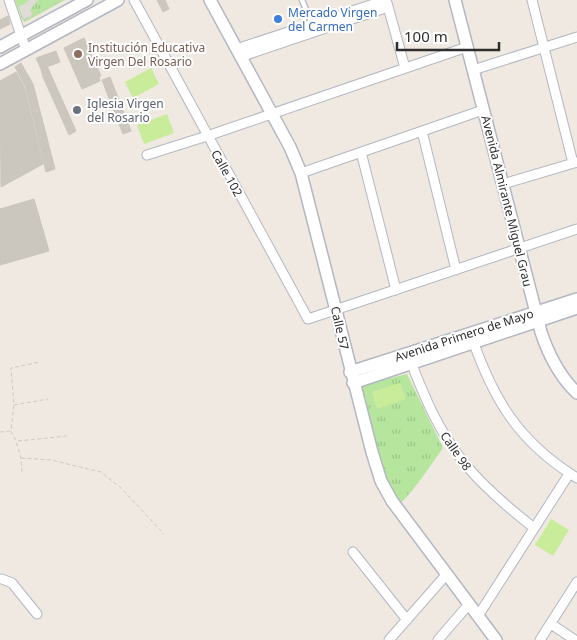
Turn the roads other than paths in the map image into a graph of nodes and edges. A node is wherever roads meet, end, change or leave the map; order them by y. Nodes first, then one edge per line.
1 (9, 0) edge
2 (87, 0) edge
3 (118, 0) edge
4 (134, 0) edge
5 (210, 0) edge
6 (302, 0) edge
7 (455, 0) edge
8 (532, 0) edge
9 (387, 2) edge
10 (312, 25) junction
11 (21, 36) junction
12 (577, 37) edge
13 (0, 47) edge
14 (467, 47) junction
15 (544, 47) junction
16 (26, 50) junction
17 (238, 53) junction
18 (0, 64) edge
19 (405, 68) junction
20 (473, 70) junction
21 (483, 110) junction
22 (271, 113) junction
23 (422, 131) junction
24 (208, 136) junction
25 (361, 152) junction
26 (147, 155) dead end
27 (575, 162) edge
28 (301, 173) junction
29 (503, 184) junction
30 (577, 229) edge
31 (519, 248) junction
32 (456, 270) junction
33 (396, 290) junction
34 (577, 299) edge
35 (577, 308) edge
36 (336, 311) junction
37 (537, 317) junction
38 (472, 339) junction
39 (411, 358) junction
40 (350, 372) junction
41 (353, 383) junction
42 (577, 393) edge
43 (573, 476) edge
44 (534, 528) junction
45 (353, 552) dead end
46 (446, 575) junction
47 (1, 578) edge
48 (577, 582) edge
49 (469, 604) junction
50 (37, 614) dead end
51 (478, 616) junction
52 (407, 620) junction
53 (551, 624) junction
54 (389, 640) edge
55 (438, 640) edge
56 (496, 640) edge
57 (540, 640) edge
58 (575, 640) edge

1 - 11 street
2 - 11 street
3 - 16 street
4 - 24 street, Calle 102
5 - 17 street, Calle 57
6 - 10 lane
7 - 14 street, Avenida Almirante Miguel Grau
8 - 15 street
9 - 10 street
9 - 17 street
9 - 19 street
10 - 17 street
11 - 13 street
11 - 16 street
12 - 15 street
14 - 19 street
14 - 20 street, Avenida Almirante Miguel Grau
15 - 20 street
15 - 27 street
16 - 18 street
17 - 22 street, Calle 57
19 - 22 street
20 - 21 street, Avenida Almirante Miguel Grau
21 - 23 street
21 - 29 street, Avenida Almirante Miguel Grau
22 - 24 street
22 - 28 street, Calle 57
23 - 25 street
23 - 32 street
24 - 26 street
24 - 36 street, Calle 102
25 - 28 street
25 - 33 street
27 - 29 street
28 - 36 street, Calle 57
29 - 31 street, Avenida Almirante Miguel Grau
30 - 31 street
31 - 32 street
31 - 37 street, Avenida Almirante Miguel Grau
32 - 33 street
33 - 36 street
34 - 37 street, Avenida Primero de Mayo
35 - 37 street, Avenida Primero de Mayo
36 - 40 street, Calle 57
37 - 38 street, Avenida Primero de Mayo
37 - 42 street, Avenida Almirante Miguel Grau
38 - 39 street, Avenida Primero de Mayo
38 - 43 street
39 - 40 street, Avenida Primero de Mayo
39 - 41 street, Avenida Primero de Mayo
39 - 44 street, Calle 98
40 - 41 street, Calle 57
41 - 46 street, Calle 57
43 - 44 street
44 - 51 street
45 - 52 street
46 - 49 street, Calle 57
46 - 52 street
47 - 50 street
48 - 53 street
49 - 51 street, Calle 57
49 - 55 street
51 - 56 street, Calle 57
52 - 54 street
53 - 57 street
53 - 58 street

